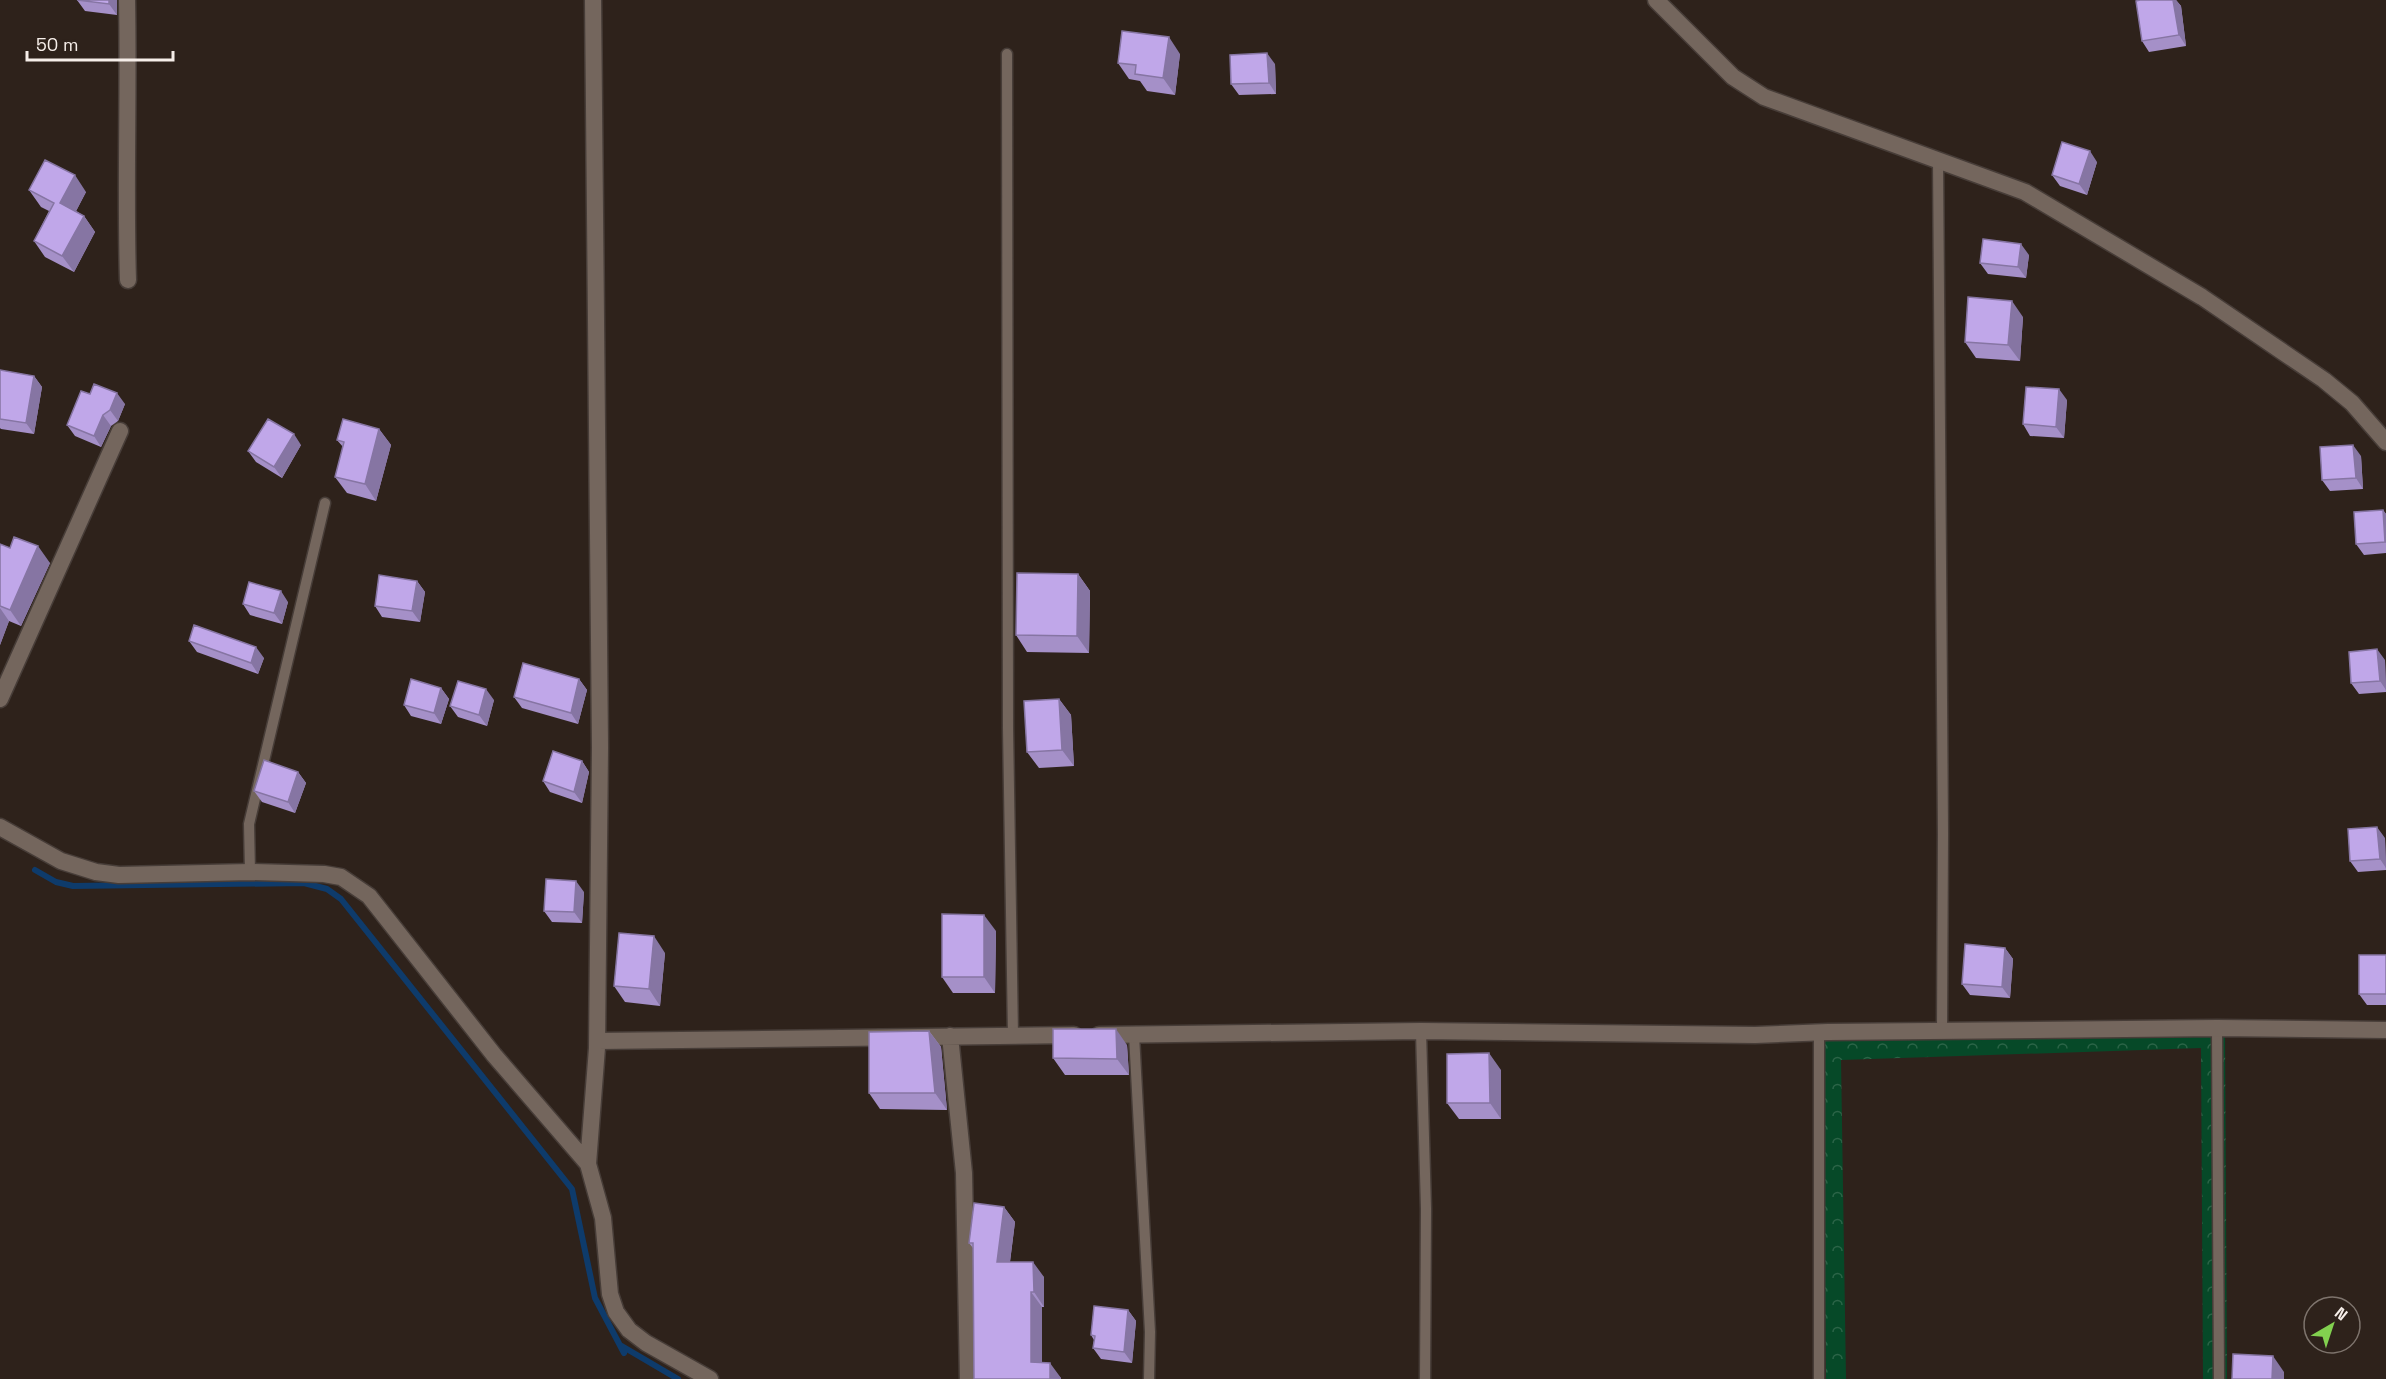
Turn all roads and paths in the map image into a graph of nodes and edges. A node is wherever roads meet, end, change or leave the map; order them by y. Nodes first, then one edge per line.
1 (127, 0) edge
2 (593, 0) edge
3 (1656, 0) edge
4 (1007, 54) dead end
5 (1938, 159) junction
6 (128, 280) dead end
7 (120, 431) dead end
8 (2386, 442) edge
9 (325, 503) dead end
10 (0, 699) edge
11 (0, 827) edge
12 (250, 872) junction
13 (2217, 1028) junction
14 (1942, 1030) junction
15 (2386, 1030) edge
16 (1421, 1031) junction
17 (1819, 1033) junction
18 (1134, 1035) junction
19 (950, 1036) junction
20 (1013, 1036) junction
21 (598, 1041) junction
22 (588, 1164) junction
23 (710, 1379) edge
24 (968, 1379) edge
25 (1149, 1379) edge
26 (1425, 1379) edge
27 (1819, 1379) edge
28 (2219, 1379) edge

1 - 6 street
2 - 21 street
3 - 5 street
4 - 20 lane
5 - 8 street
5 - 14 lane
7 - 10 street
9 - 12 lane
11 - 12 street
12 - 22 street
13 - 14 street
13 - 15 street
13 - 28 lane
14 - 17 street
16 - 17 street
16 - 18 street
16 - 26 lane
17 - 27 lane
18 - 20 street
18 - 25 lane
19 - 20 street
19 - 21 street
19 - 24 street
21 - 22 street
22 - 23 street

